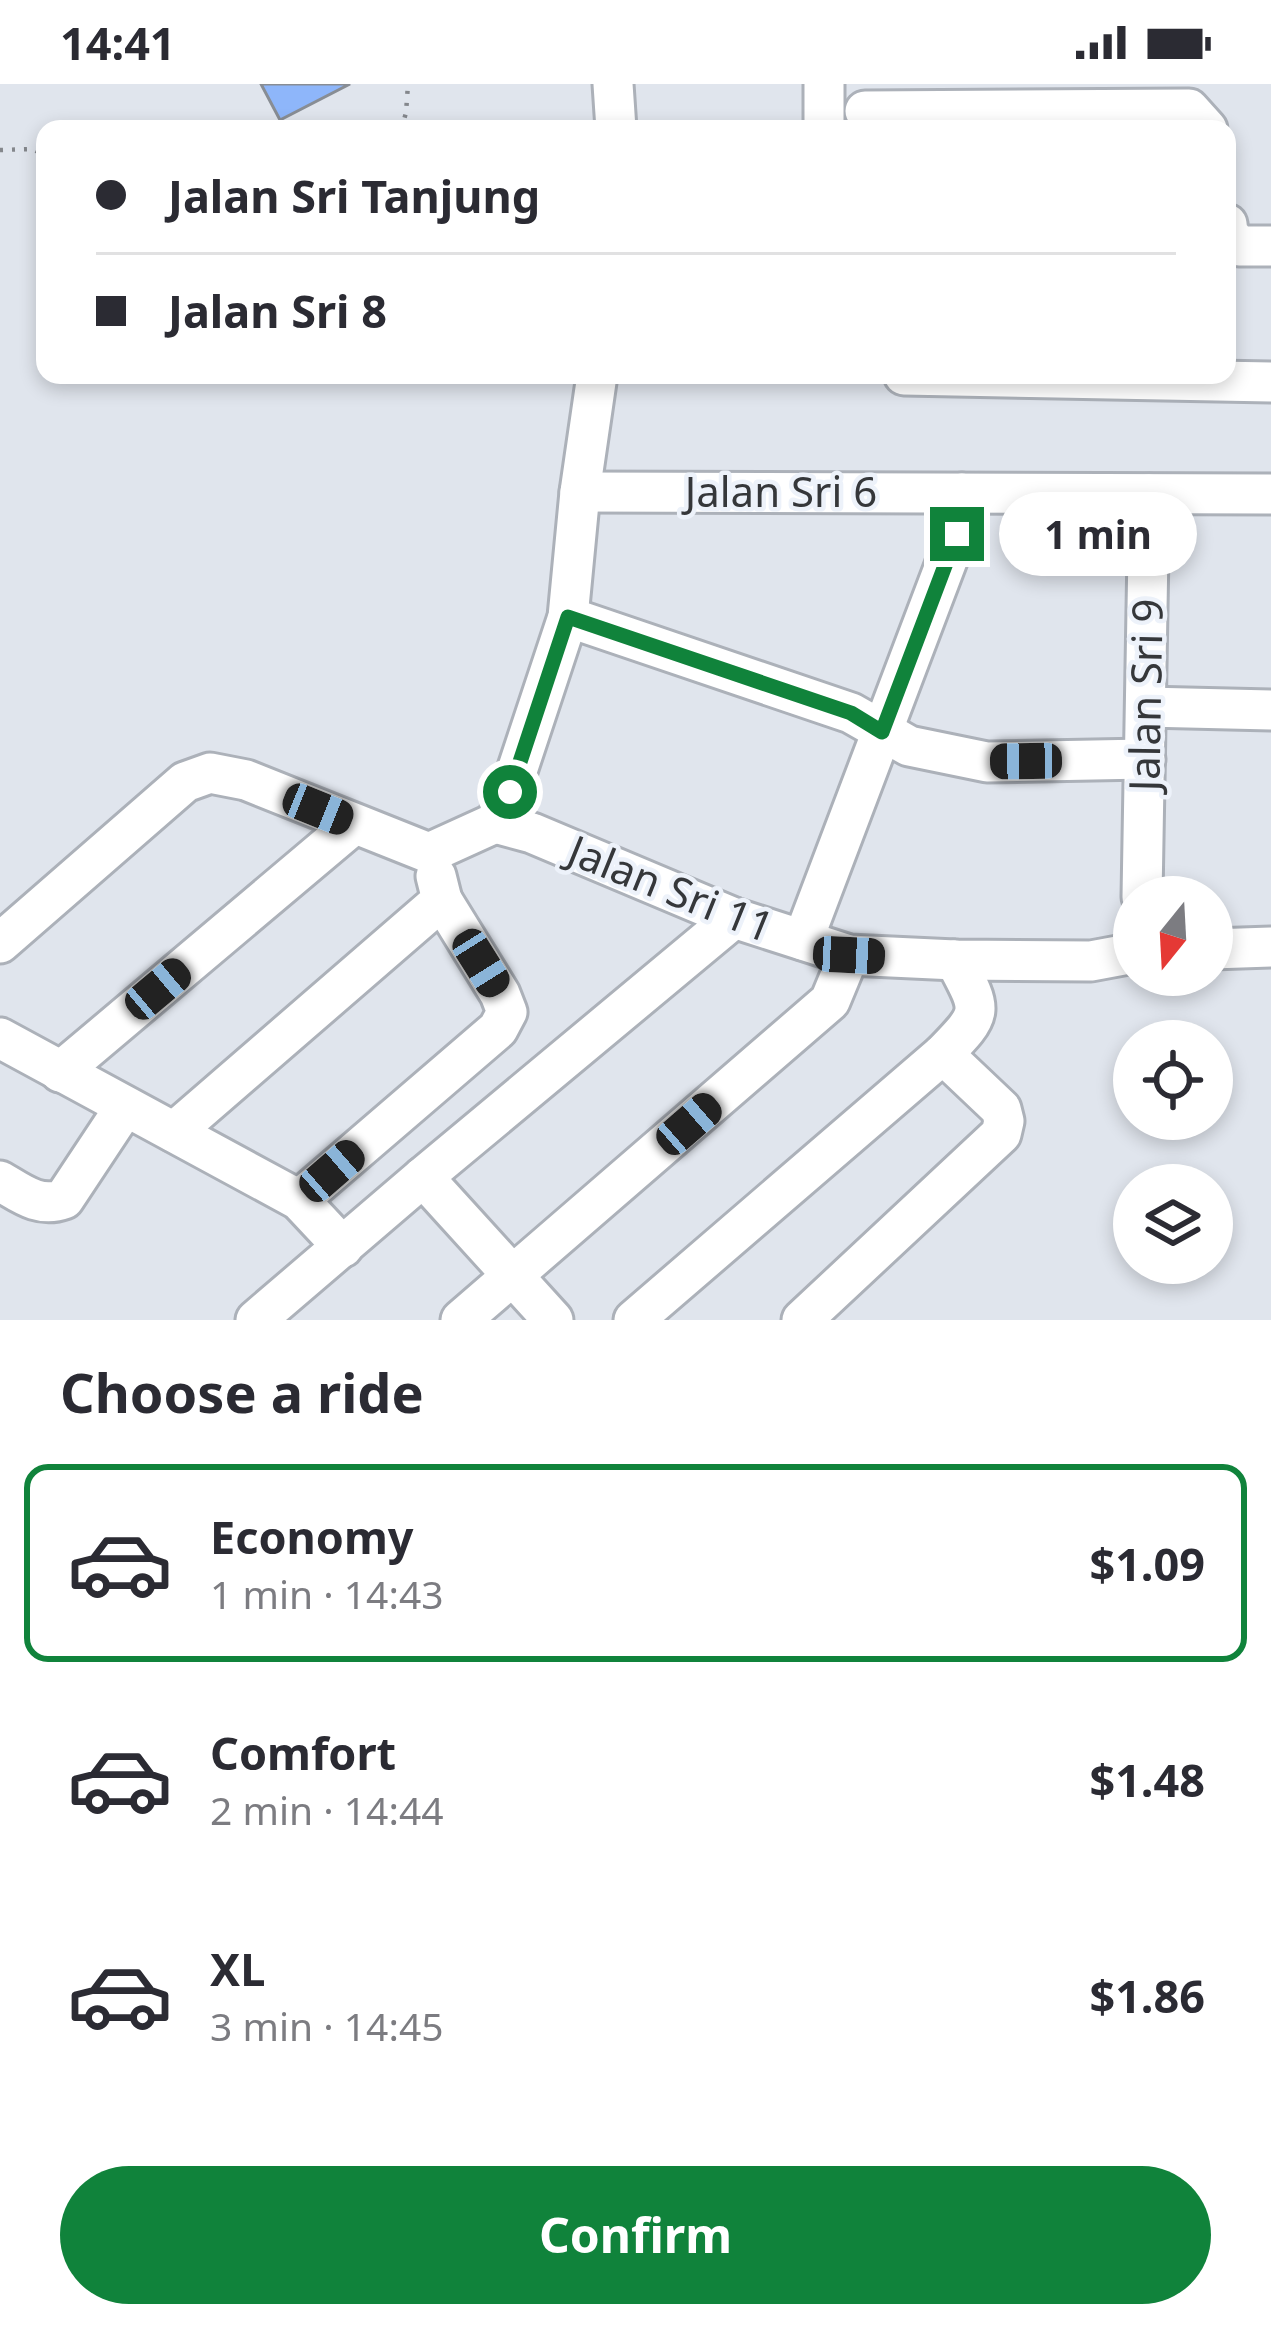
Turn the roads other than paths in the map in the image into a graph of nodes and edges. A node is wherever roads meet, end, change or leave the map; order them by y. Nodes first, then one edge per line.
1 (613, 84) edge
2 (824, 84) edge
3 (865, 108) edge
4 (1041, 108) edge
5 (1194, 113) edge
6 (615, 120) edge
7 (824, 120) edge
8 (1236, 242) edge
9 (1271, 246) edge
10 (1236, 381) edge
11 (1271, 382) edge
12 (596, 384) edge
13 (580, 492) junction
14 (962, 493) junction
15 (1149, 494) junction
16 (1271, 494) edge
17 (568, 617) junction
18 (1146, 707) junction
19 (1271, 710) edge
20 (882, 732) junction
21 (1144, 759) junction
22 (502, 808) junction
23 (354, 824) junction
24 (429, 853) junction
25 (1142, 876) edge
26 (442, 900) junction
27 (734, 918) junction
28 (802, 940) junction
29 (0, 943) edge
30 (1271, 947) edge
31 (1233, 948) edge
32 (849, 955) junction
33 (1113, 957) edge
34 (955, 960) junction
35 (0, 1038) edge
36 (943, 1054) junction
37 (60, 1072) junction
38 (125, 1107) junction
39 (174, 1132) junction
40 (423, 1177) junction
41 (0, 1181) edge
42 (299, 1200) junction
43 (343, 1247) junction
44 (513, 1277) junction
45 (256, 1320) edge
46 (461, 1320) edge
47 (553, 1320) edge
48 (634, 1320) edge
49 (802, 1320) edge

1 - 6 street
2 - 7 street
3 - 4 street
4 - 5 street
8 - 9 street
10 - 11 street
12 - 13 street
13 - 14 street, Jalan Sri 6
13 - 17 street
14 - 15 street, Jalan Sri 6
14 - 20 street
15 - 16 street, Jalan Sri 6
15 - 18 street, Jalan Sri 9
17 - 20 street
17 - 22 street
18 - 19 street
18 - 21 street, Jalan Sri 9
20 - 21 street
20 - 28 street
21 - 25 street, Jalan Sri 9
22 - 24 street
22 - 27 street, Jalan Sri 11
23 - 24 street
23 - 29 street
23 - 37 street
24 - 26 street
26 - 39 street
26 - 42 street
27 - 28 street, Jalan Sri 11
27 - 40 street
28 - 32 street, Jalan Sri 11
30 - 31 street
32 - 34 street, Jalan Sri 11
32 - 44 street
33 - 34 street, Jalan Sri 11
34 - 36 street
35 - 37 street
36 - 48 street
36 - 49 street
37 - 38 street
38 - 39 street
38 - 41 street
39 - 42 street
40 - 43 street
40 - 44 street
42 - 43 street
43 - 45 street
44 - 46 street
44 - 47 street

